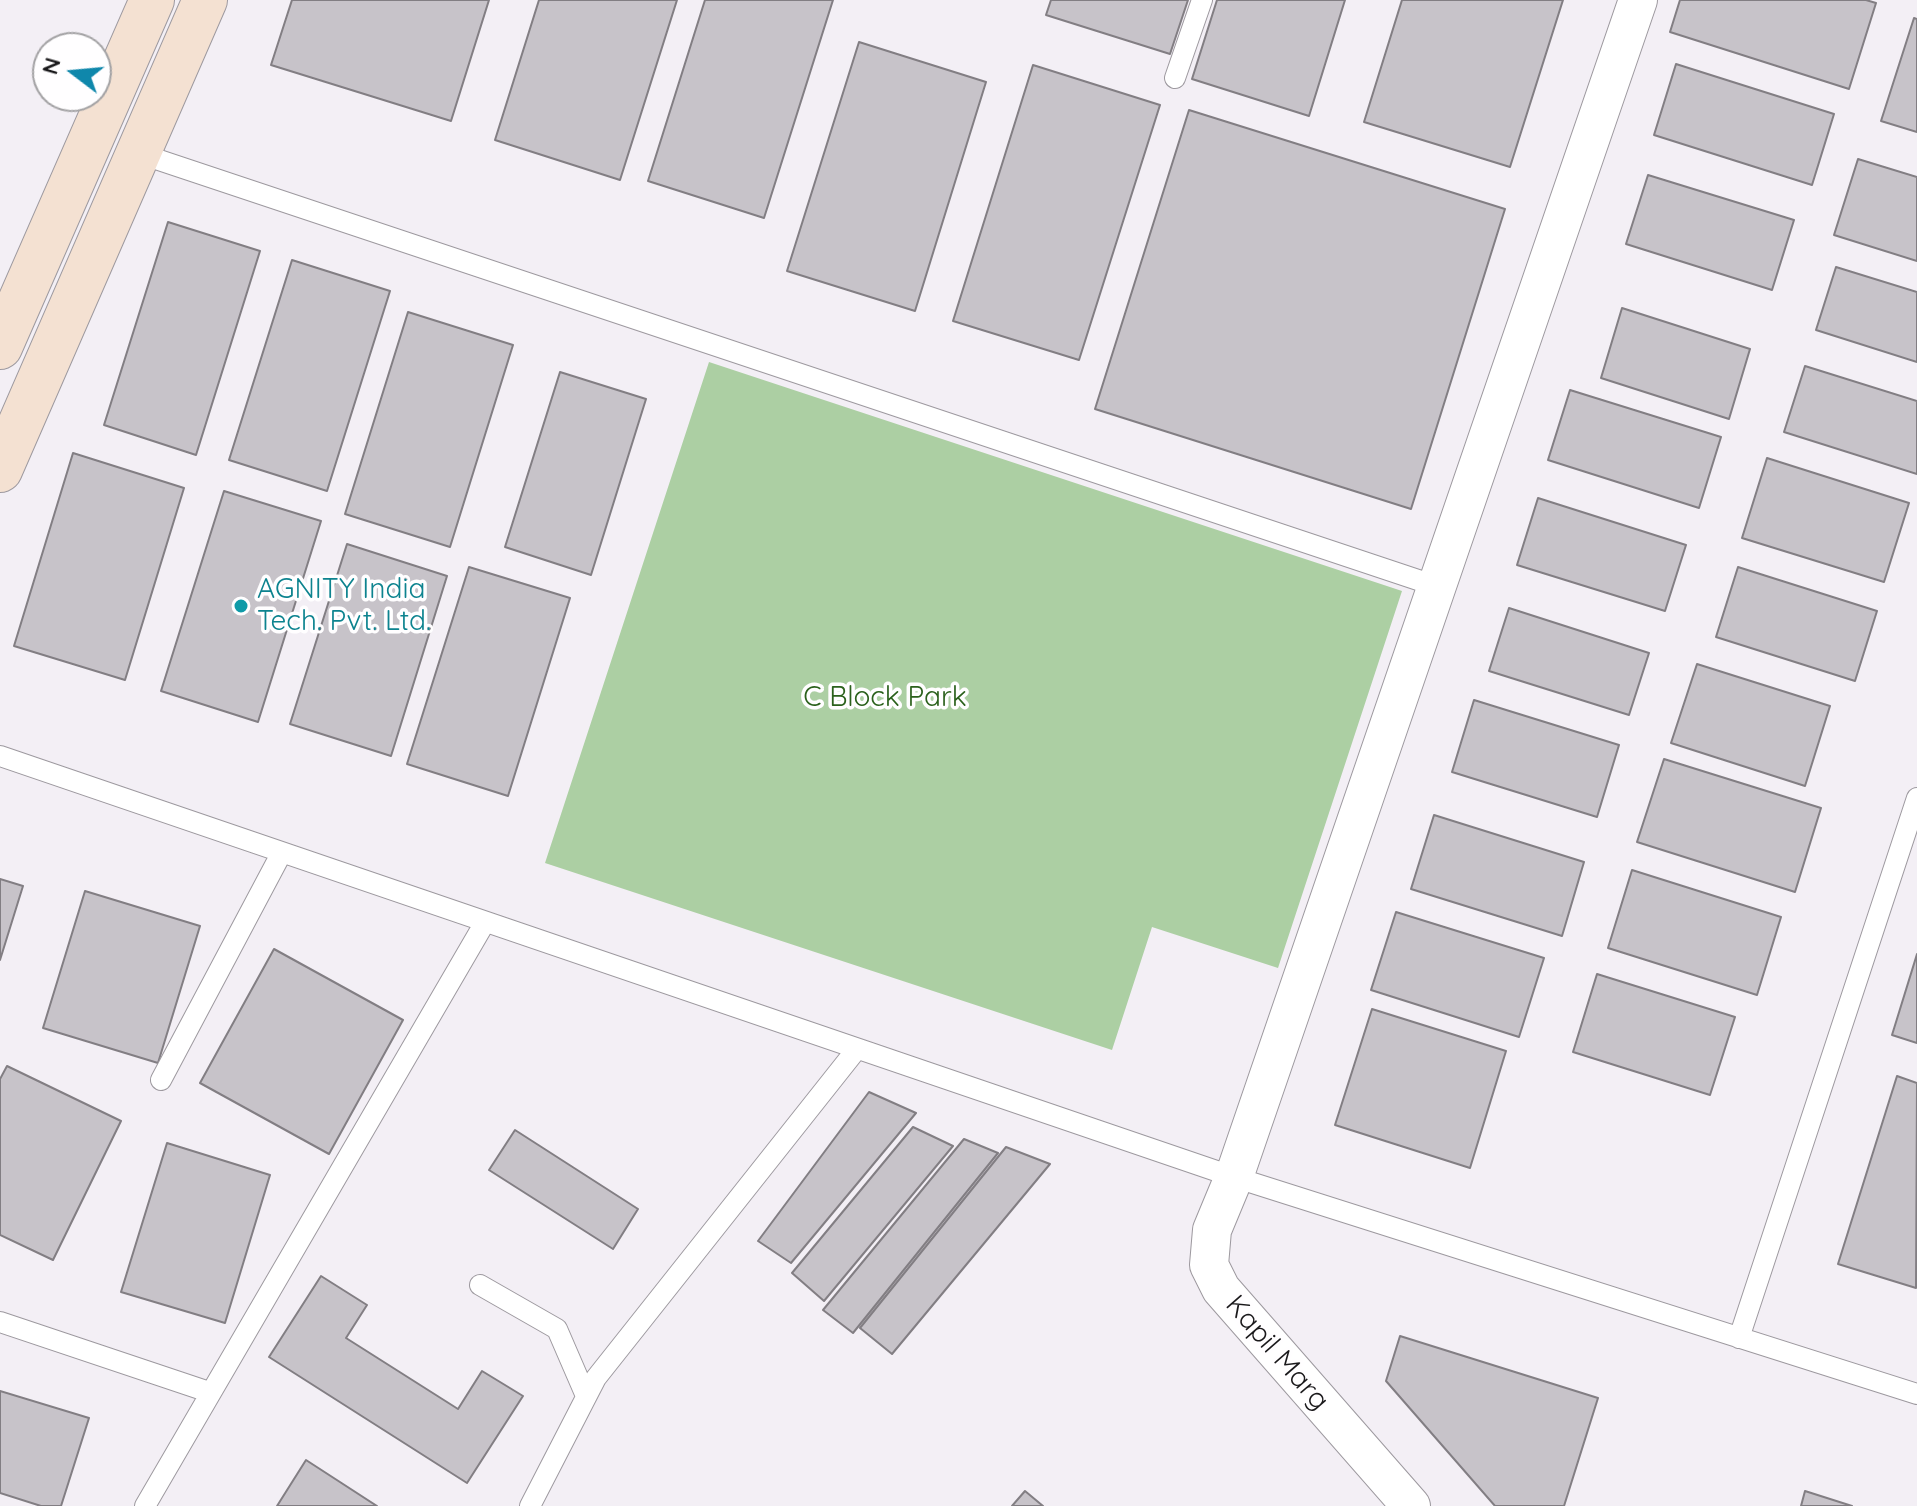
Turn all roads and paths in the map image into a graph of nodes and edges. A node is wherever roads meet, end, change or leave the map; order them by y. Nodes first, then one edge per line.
1 (152, 0) edge
2 (205, 0) edge
3 (1202, 0) edge
4 (1638, 0) edge
5 (1175, 78) dead end
6 (138, 153) junction
7 (1, 345) edge
8 (49, 357) junction
9 (9, 428) edge
10 (0, 470) edge
11 (1439, 587) junction
12 (0, 756) edge
13 (1917, 798) edge
14 (281, 854) junction
15 (484, 924) junction
16 (856, 1050) junction
17 (161, 1080) dead end
18 (1234, 1177) junction
19 (480, 1285) dead end
20 (0, 1322) edge
21 (1739, 1338) junction
22 (209, 1392) junction
23 (1917, 1394) edge
24 (586, 1396) junction
25 (145, 1506) edge
26 (530, 1506) edge
27 (1411, 1506) edge

1 - 7 street
2 - 6 street
3 - 5 lane
4 - 11 street, Kapil Marg
6 - 8 street
6 - 11 lane
7 - 8 street
8 - 9 street
9 - 10 street
11 - 18 street, Kapil Marg
12 - 14 lane
13 - 21 lane
14 - 15 lane
14 - 17 lane
15 - 16 lane
15 - 22 lane
16 - 18 lane
16 - 24 lane
18 - 21 lane
18 - 27 street, Kapil Marg
19 - 24 lane
20 - 22 lane
21 - 23 lane
22 - 25 lane
24 - 26 lane

